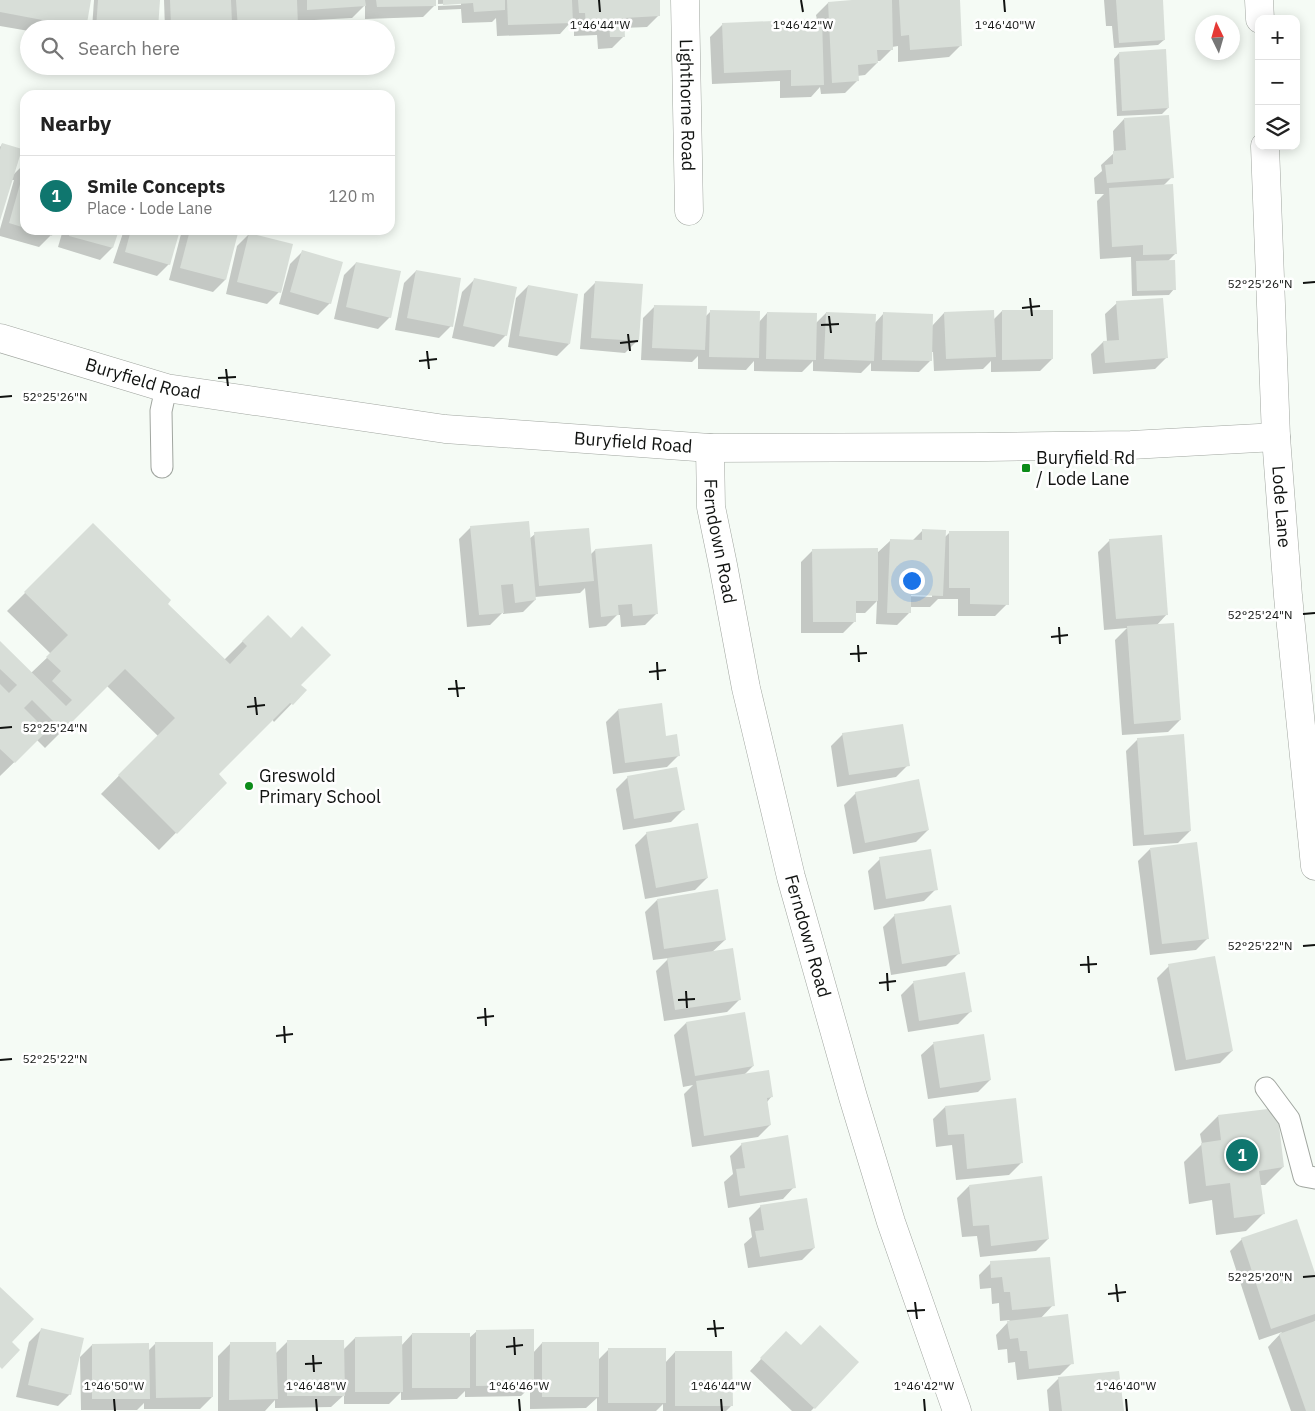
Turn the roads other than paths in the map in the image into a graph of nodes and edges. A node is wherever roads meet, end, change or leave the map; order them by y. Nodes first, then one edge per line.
1 (685, 0) edge
2 (1258, 0) edge
3 (1260, 15) edge
4 (1265, 150) edge
5 (688, 211) dead end
6 (0, 338) edge
7 (166, 388) junction
8 (1276, 437) junction
9 (710, 448) junction
10 (162, 467) dead end
11 (1315, 866) edge
12 (1266, 1088) dead end
13 (1315, 1178) edge
14 (957, 1411) edge

1 - 5 street, Lighthorne Road
2 - 3 street
4 - 8 street, Lode Lane
6 - 7 street, Buryfield Road
7 - 9 street, Buryfield Road
7 - 10 lane
8 - 9 street, Buryfield Road
8 - 11 street, Lode Lane
9 - 14 street, Ferndown Road
12 - 13 lane

